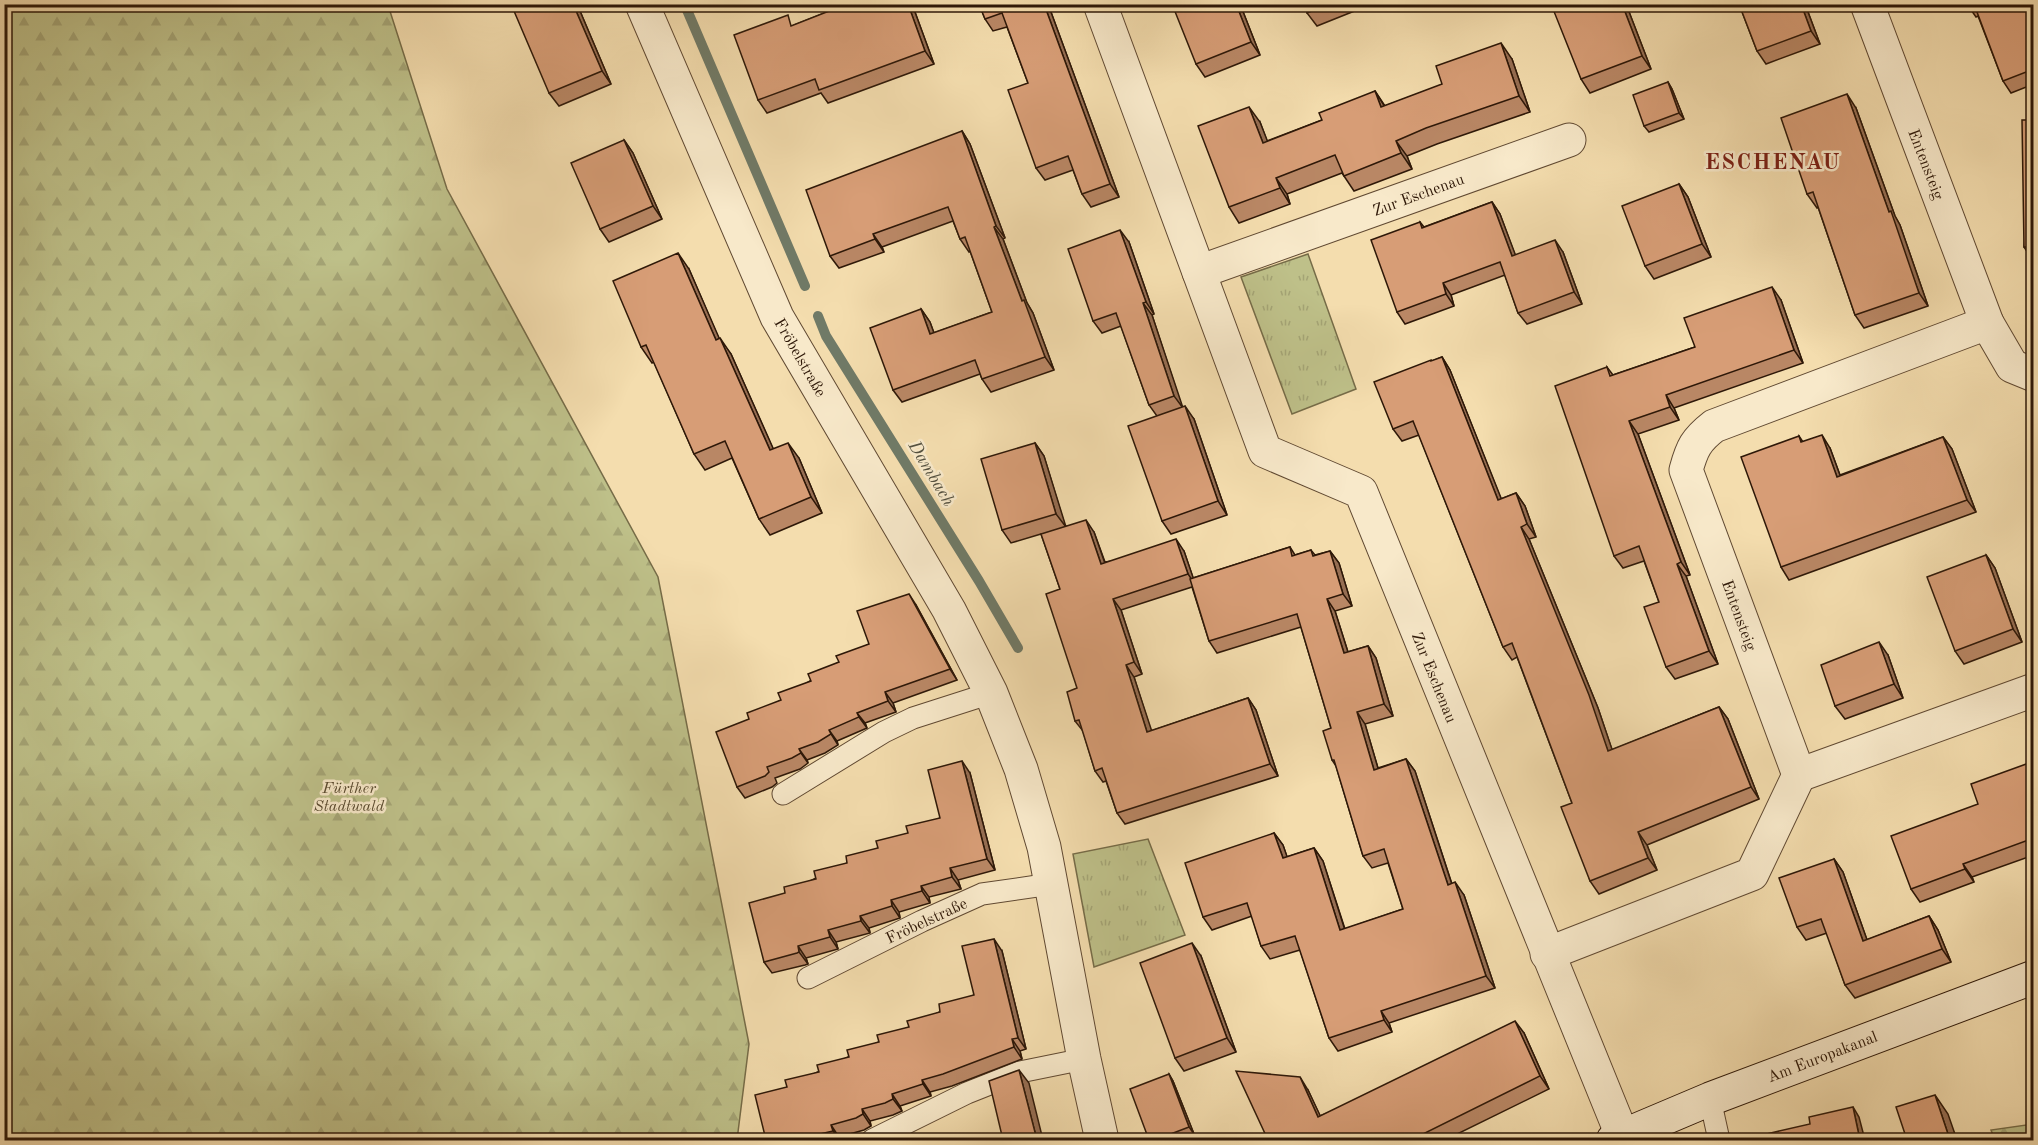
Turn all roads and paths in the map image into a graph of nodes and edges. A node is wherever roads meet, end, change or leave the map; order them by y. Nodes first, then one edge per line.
1 (642, 4) edge
2 (1100, 4) edge
3 (1866, 4) edge
4 (1569, 140) dead end
5 (1199, 272) junction
6 (1987, 323) junction
7 (2034, 375) edge
8 (2034, 690) edge
9 (991, 693) junction
10 (1799, 774) junction
11 (783, 794) dead end
12 (1051, 884) junction
13 (1547, 954) junction
14 (2034, 977) edge
15 (808, 978) dead end
16 (1084, 1059) junction
17 (1710, 1099) junction
18 (1617, 1138) edge
19 (872, 1140) edge
20 (1102, 1140) edge
21 (1719, 1140) edge

1 - 9 street, Fröbelstraße
2 - 5 street, Zur Eschenau
3 - 6 street, Entensteig
4 - 5 street, Zur Eschenau
5 - 13 street, Zur Eschenau
6 - 7 street, Entensteig
6 - 10 street, Entensteig
8 - 10 street
9 - 11 lane
9 - 12 street, Fröbelstraße
10 - 13 street
12 - 15 lane, Fröbelstraße
12 - 16 street, Fröbelstraße
13 - 18 street, Zur Eschenau
14 - 17 street, Am Europakanal
16 - 19 lane
16 - 20 street, Fröbelstraße
17 - 18 street, Am Europakanal
17 - 21 lane

